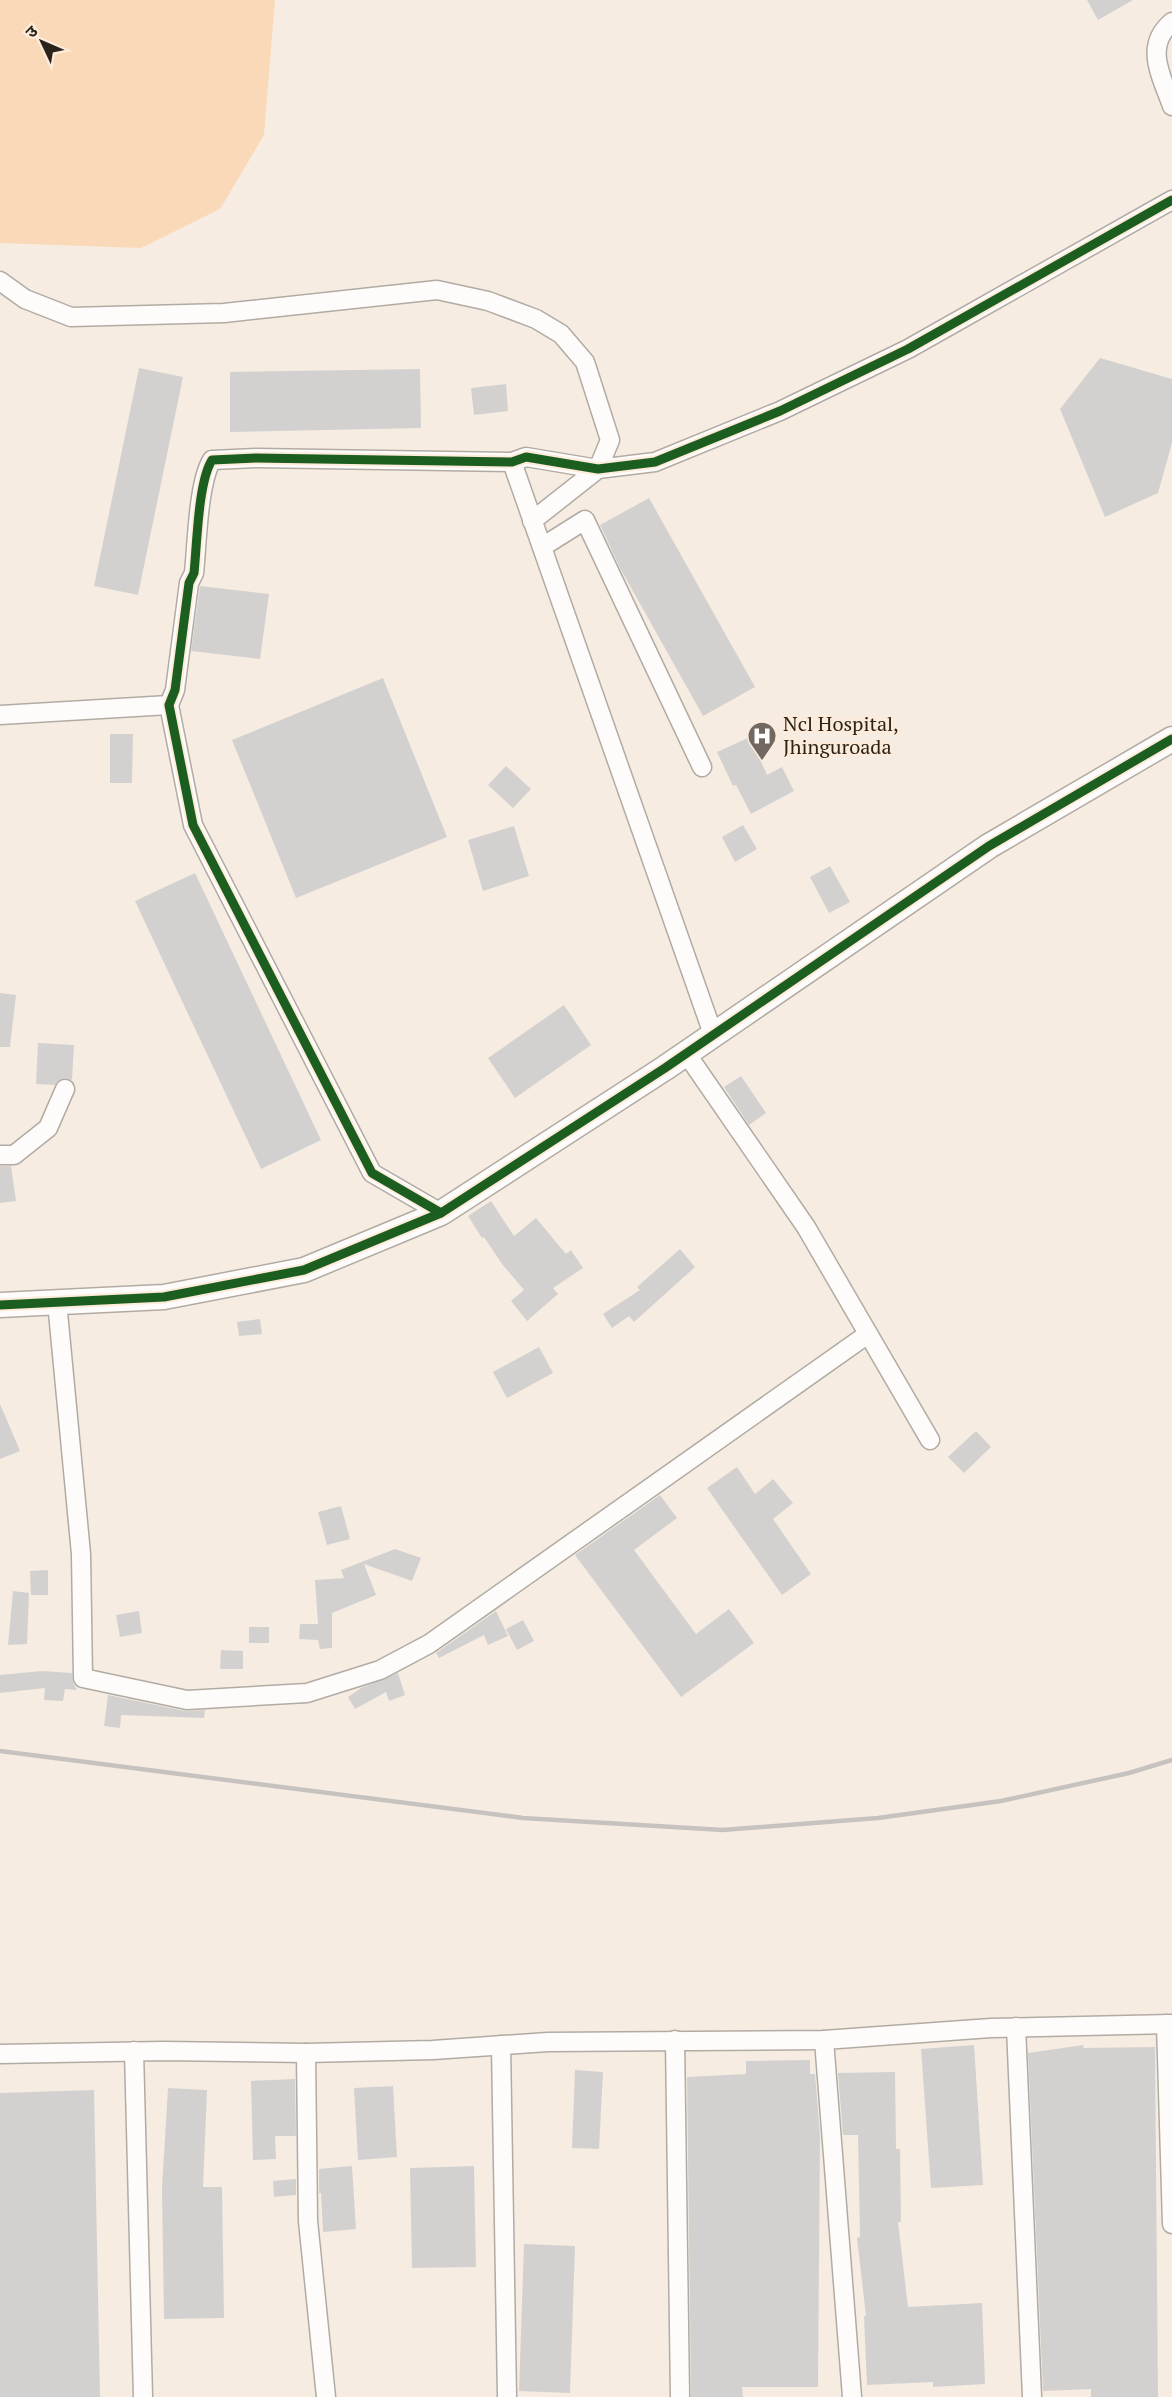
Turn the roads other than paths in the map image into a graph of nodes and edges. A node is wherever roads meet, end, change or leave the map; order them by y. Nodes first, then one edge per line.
1 (1172, 22) edge
2 (1172, 106) edge
3 (1172, 200) edge
4 (0, 281) edge
5 (512, 462) junction
6 (598, 469) junction
7 (532, 522) junction
8 (542, 547) junction
9 (169, 705) junction
10 (0, 715) edge
11 (1172, 739) edge
12 (702, 767) dead end
13 (714, 1034) junction
14 (686, 1053) junction
15 (65, 1089) dead end
16 (0, 1155) edge
17 (441, 1213) junction
18 (57, 1302) junction
19 (0, 1305) edge
20 (868, 1334) junction
21 (930, 1440) dead end
22 (1169, 2024) edge
23 (1016, 2027) junction
24 (675, 2040) junction
25 (824, 2040) junction
26 (501, 2045) junction
27 (134, 2051) junction
28 (306, 2053) junction
29 (0, 2054) edge
30 (1172, 2224) edge
31 (143, 2397) edge
32 (326, 2397) edge
33 (507, 2397) edge
34 (680, 2397) edge
35 (852, 2397) edge
36 (1032, 2397) edge

1 - 2 street
3 - 6 street
4 - 6 street
5 - 6 street
5 - 7 street
5 - 9 street
6 - 7 street
7 - 8 street
8 - 12 street
8 - 13 street
9 - 10 street
9 - 17 street
11 - 13 street
13 - 14 street
14 - 17 street
14 - 20 street
15 - 16 street
17 - 18 street
18 - 19 street
18 - 20 street
20 - 21 street
22 - 23 street
22 - 30 street
23 - 25 street
23 - 36 street
24 - 25 street
24 - 26 street
24 - 34 street
25 - 35 street
26 - 28 street
26 - 33 street
27 - 28 street
27 - 29 street
27 - 31 street
28 - 32 street

